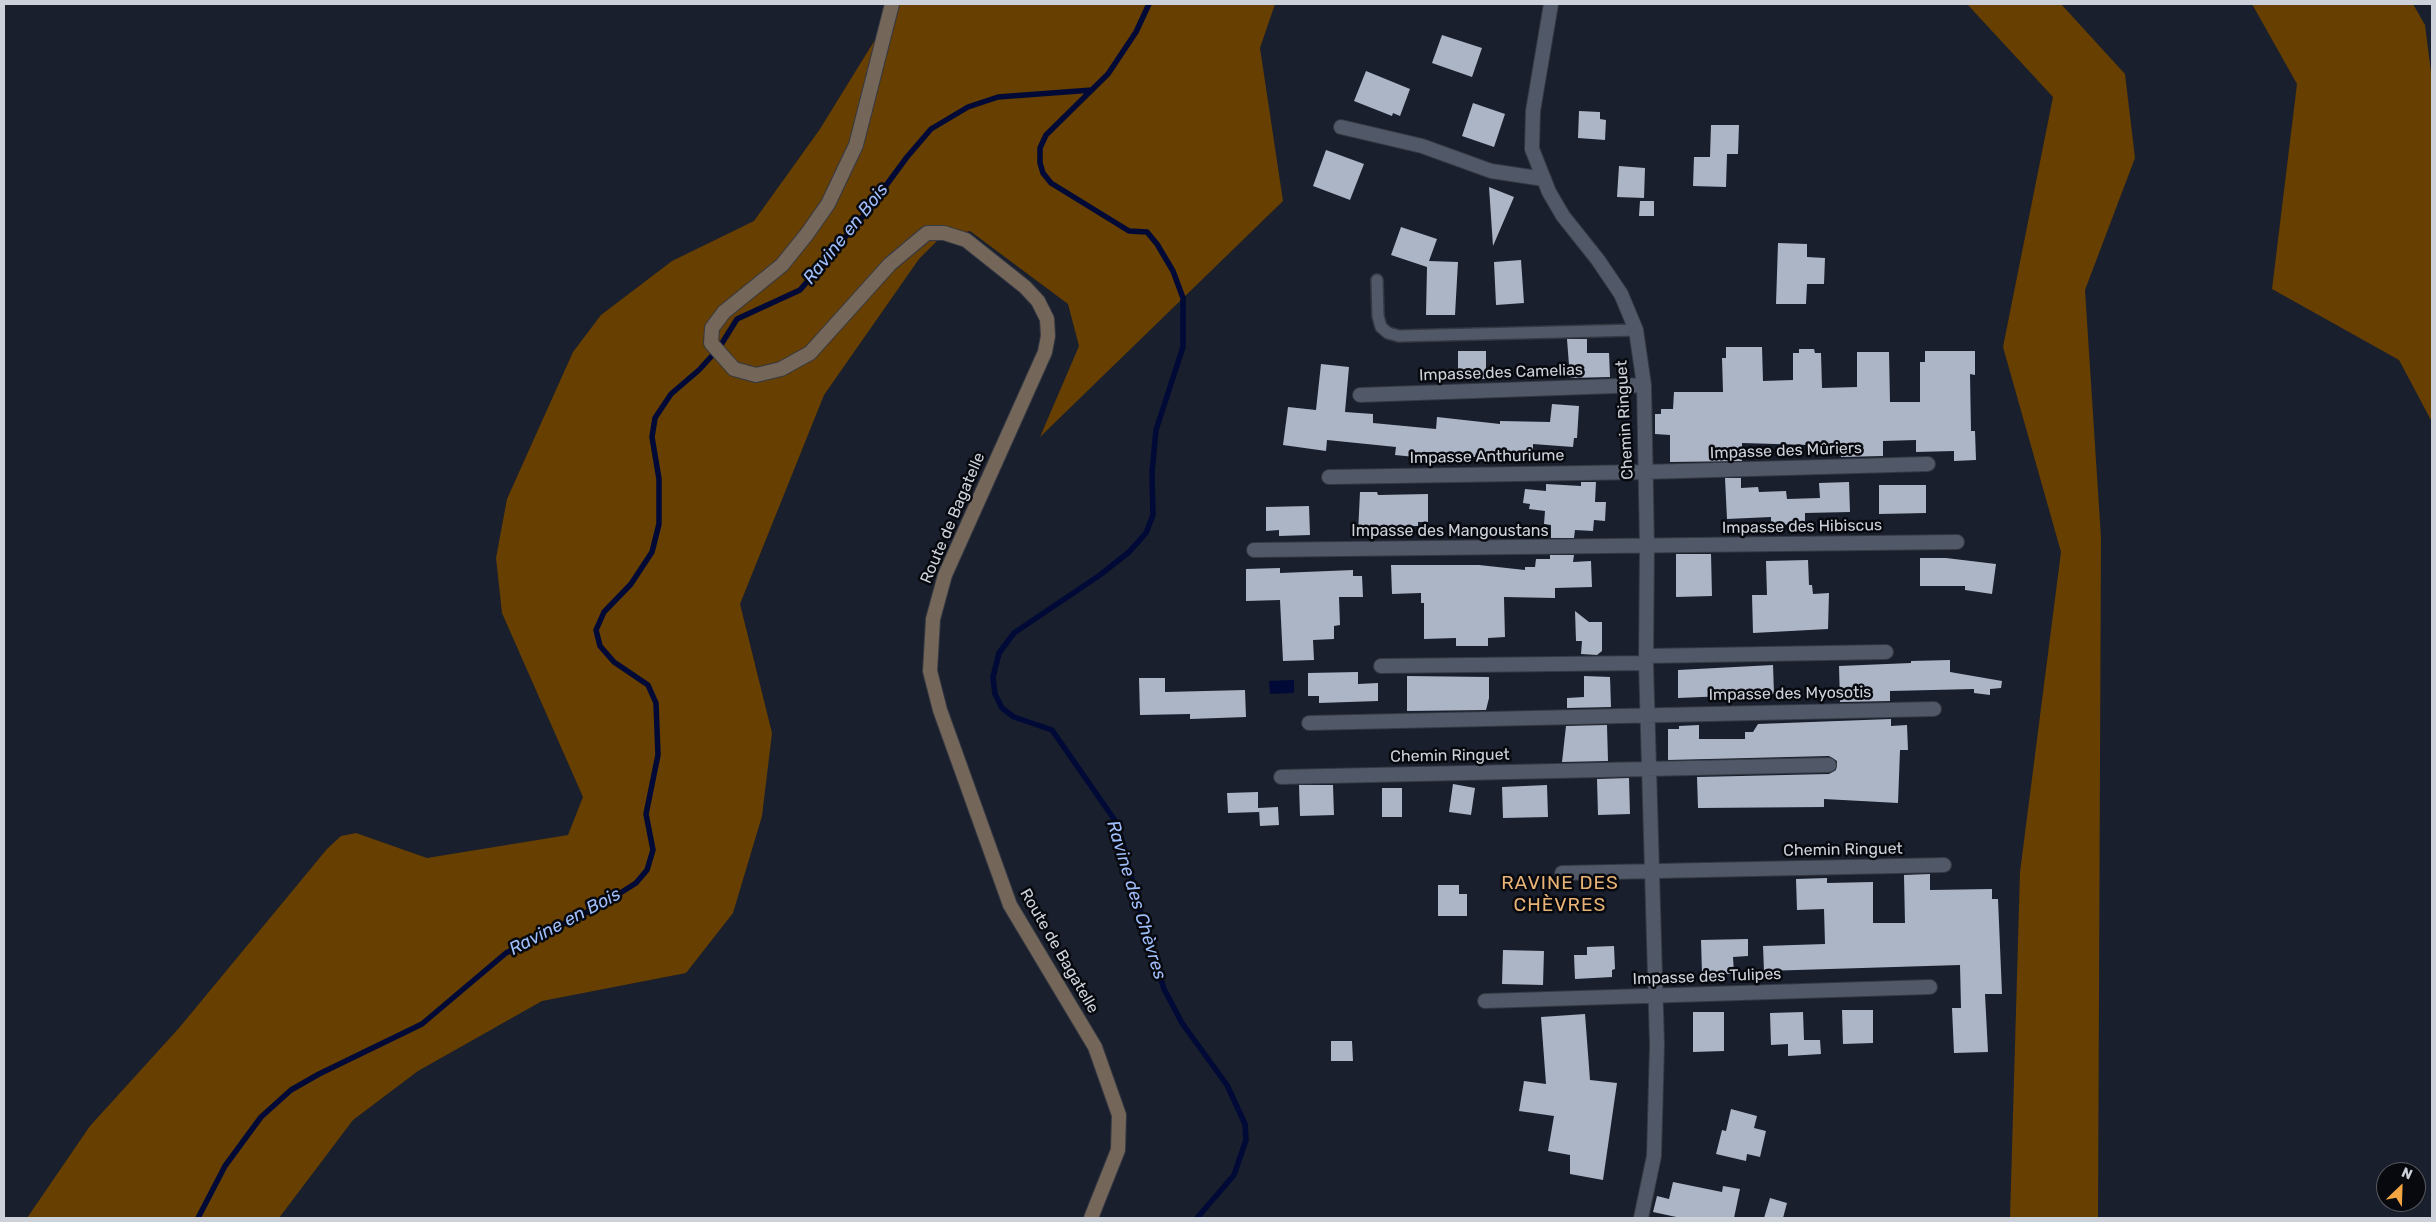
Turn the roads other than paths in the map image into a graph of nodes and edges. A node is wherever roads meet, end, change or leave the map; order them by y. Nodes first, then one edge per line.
1 (892, 4) edge
2 (1551, 4) edge
3 (1341, 127) dead end
4 (1544, 179) junction
5 (1377, 280) dead end
6 (1636, 330) junction
7 (1644, 385) junction
8 (1360, 395) dead end
9 (1928, 464) dead end
10 (1645, 472) junction
11 (1329, 477) dead end
12 (1957, 542) dead end
13 (1648, 547) junction
14 (1254, 550) dead end
15 (1886, 652) dead end
16 (1646, 659) junction
17 (1381, 666) dead end
18 (1934, 709) dead end
19 (1648, 715) junction
20 (1309, 723) dead end
21 (1829, 765) dead end
22 (1650, 769) junction
23 (1282, 777) dead end
24 (1944, 865) dead end
25 (1652, 871) junction
26 (1562, 873) dead end
27 (1930, 987) dead end
28 (1657, 997) junction
29 (1485, 1001) dead end
30 (1091, 1218) edge
31 (1641, 1218) edge

1 - 30 main road, Route de Bagatelle
2 - 4 street, Chemin Ringuet
3 - 4 street
4 - 6 street, Chemin Ringuet
5 - 6 lane
6 - 7 street, Chemin Ringuet
7 - 8 street, Impasse des Camelias
7 - 10 street, Chemin Ringuet
9 - 10 street, Impasse des Mûriers
10 - 11 street, Impasse Anthuriume
10 - 13 street, Chemin Ringuet
12 - 13 street, Impasse des Hibiscus
13 - 14 street, Impasse des Mangoustans
13 - 16 street, Chemin Ringuet
15 - 16 street
16 - 17 street
16 - 19 street, Chemin Ringuet
18 - 19 street, Impasse des Myosotis
19 - 20 street
19 - 22 street, Chemin Ringuet
21 - 22 street, Chemin Ringuet
22 - 23 street, Chemin Ringuet
22 - 25 street, Chemin Ringuet
24 - 25 street, Chemin Ringuet
25 - 26 street, Chemin Ringuet
25 - 28 street, Chemin Ringuet
27 - 28 street, Impasse des Tulipes
28 - 29 street, Impasse des Tulipes
28 - 31 street, Chemin Ringuet

